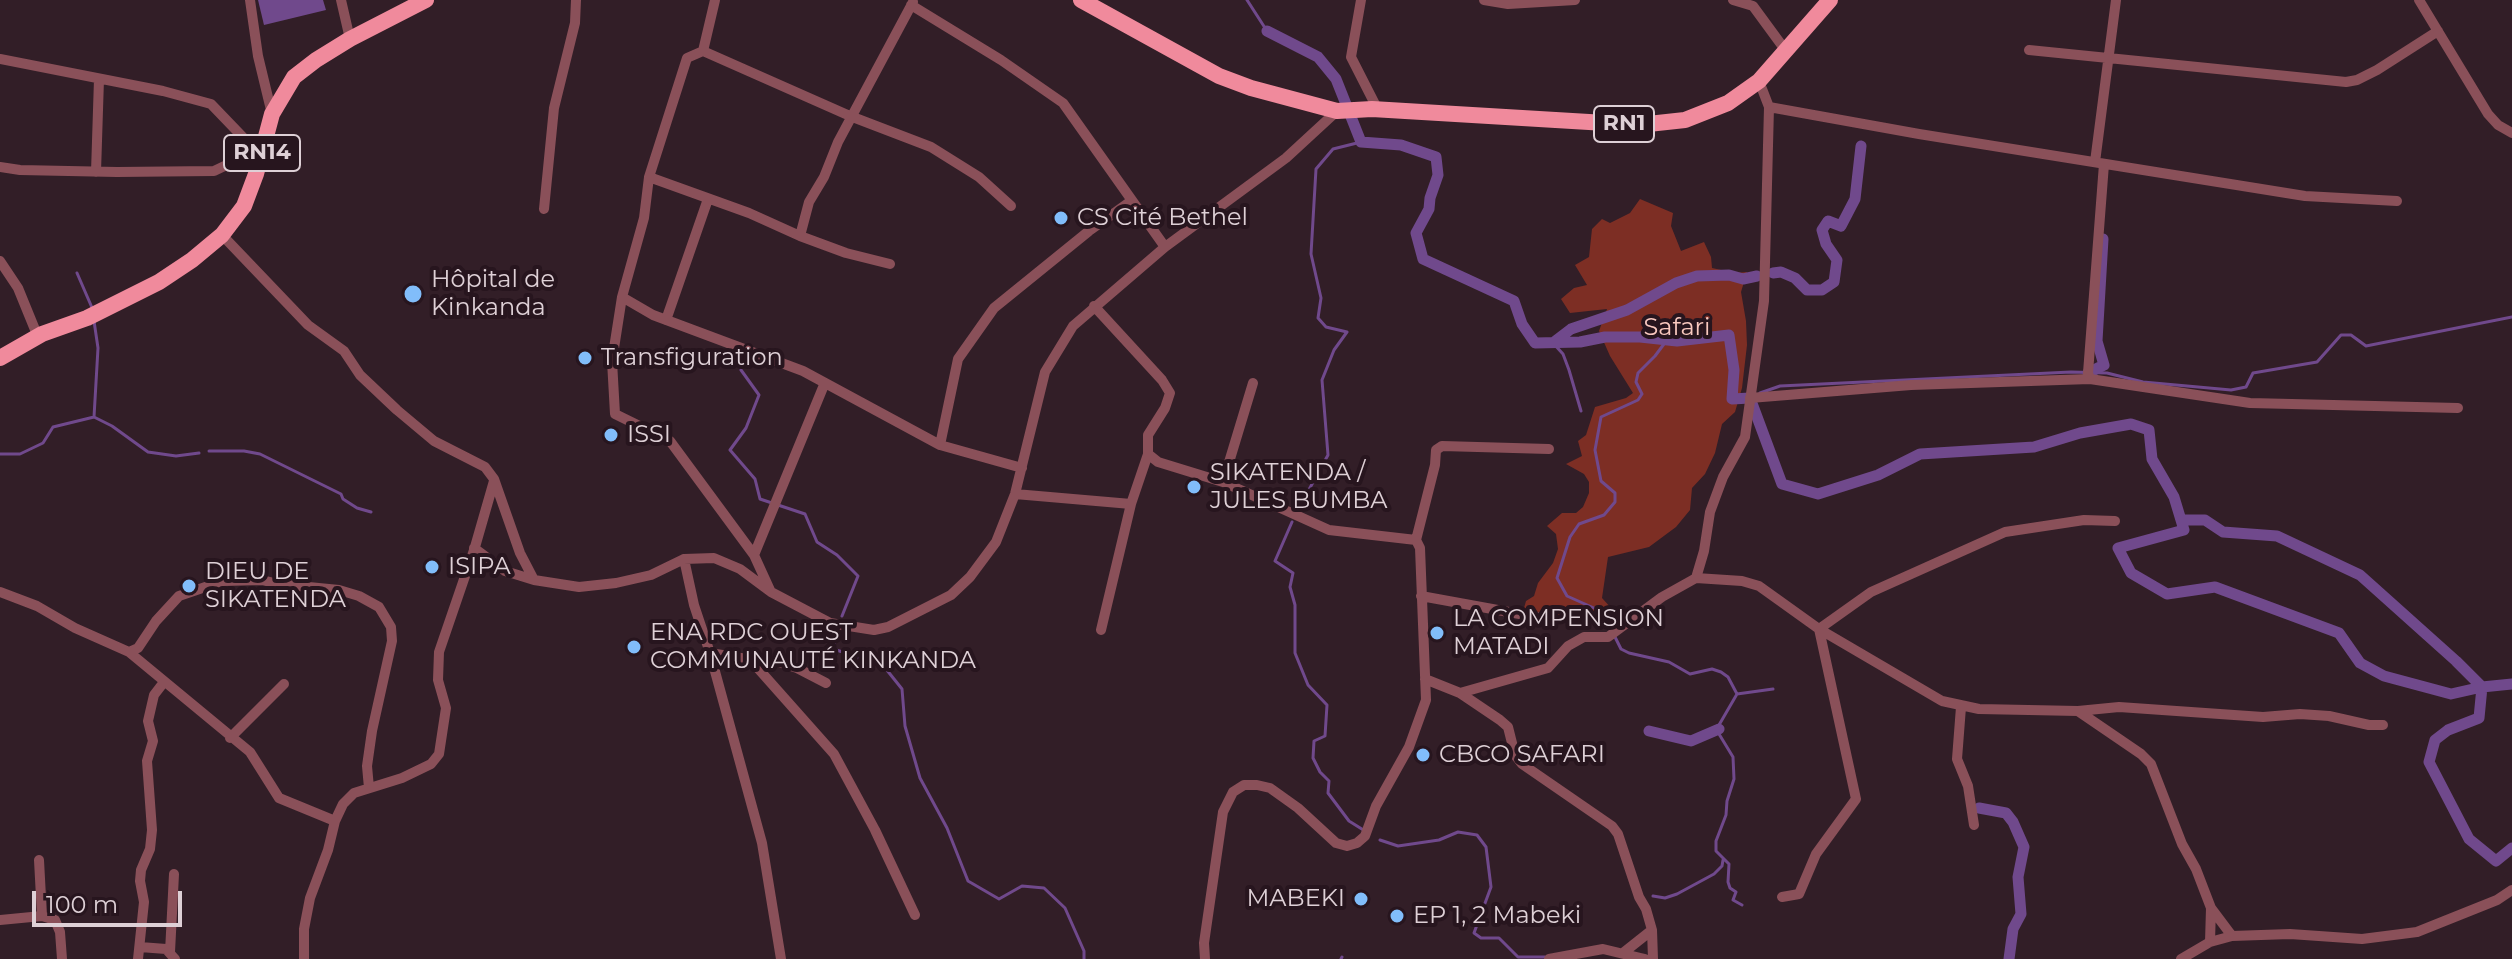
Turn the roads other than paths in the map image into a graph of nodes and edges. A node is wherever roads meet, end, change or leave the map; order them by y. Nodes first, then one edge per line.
1 (250, 0) edge
2 (341, 0) edge
3 (426, 0) edge
4 (576, 0) edge
5 (715, 0) edge
6 (1081, 0) edge
7 (1361, 0) edge
8 (1484, 0) edge
9 (1575, 0) edge
10 (1733, 0) edge
11 (1830, 0) edge
12 (2116, 0) edge
13 (2419, 0) edge
14 (912, 3) edge
15 (2438, 31) junction
16 (350, 39) junction
17 (2029, 50) dead end
18 (703, 51) junction
19 (1786, 51) junction
20 (2109, 57) junction
21 (0, 59) edge
22 (99, 79) junction
23 (1759, 81) junction
24 (1769, 107) junction
25 (1375, 110) junction
26 (1337, 111) junction
27 (272, 114) junction
28 (850, 116) junction
29 (2512, 133) edge
30 (258, 153) junction
31 (2099, 163) junction
32 (0, 167) edge
33 (96, 172) junction
34 (649, 177) junction
35 (708, 199) junction
36 (1131, 201) junction
37 (2397, 201) dead end
38 (1011, 206) dead end
39 (544, 209) dead end
40 (222, 235) junction
41 (800, 236) junction
42 (1165, 247) junction
43 (0, 261) edge
44 (890, 264) dead end
45 (622, 297) junction
46 (1094, 306) junction
47 (666, 320) junction
48 (38, 337) junction
49 (0, 358) edge
50 (2090, 379) junction
51 (1253, 383) dead end
52 (824, 385) junction
53 (1750, 398) junction
54 (2458, 408) dead end
55 (940, 445) junction
56 (1549, 449) dead end
57 (1148, 454) junction
58 (1022, 468) junction
59 (494, 479) junction
60 (1223, 482) junction
61 (1015, 494) junction
62 (1131, 504) junction
63 (2115, 521) dead end
64 (1416, 540) junction
65 (474, 548) junction
66 (754, 555) junction
67 (684, 559) junction
68 (1696, 578) junction
69 (534, 580) junction
70 (0, 592) edge
71 (771, 592) junction
72 (1421, 596) junction
73 (1547, 619) dead end
74 (1819, 629) junction
75 (1101, 630) dead end
76 (129, 652) junction
77 (710, 653) junction
78 (747, 659) junction
79 (1425, 679) junction
80 (164, 682) junction
81 (826, 683) dead end
82 (284, 684) dead end
83 (1460, 693) junction
84 (1961, 707) junction
85 (2078, 711) junction
86 (2383, 725) dead end
87 (230, 738) junction
88 (369, 788) junction
89 (335, 821) junction
90 (1974, 825) dead end
91 (39, 860) dead end
92 (174, 874) dead end
93 (2512, 890) edge
94 (1782, 897) dead end
95 (2211, 908) junction
96 (915, 915) dead end
97 (42, 916) junction
98 (0, 920) edge
99 (1652, 930) junction
100 (2232, 936) junction
101 (2210, 942) junction
102 (139, 953) edge
103 (1623, 953) junction
104 (173, 955) edge
105 (62, 959) edge
106 (304, 959) edge
107 (781, 959) edge
108 (1205, 959) edge
109 (1549, 959) edge
110 (1645, 959) edge
111 (1653, 959) edge
112 (2181, 959) edge

1 - 27 street
2 - 16 street
3 - 16 highway, RN14
4 - 39 street
5 - 18 street
6 - 26 highway, RN1
7 - 25 street
8 - 9 street
10 - 19 street
11 - 19 highway, RN1
12 - 20 street
13 - 15 street
14 - 28 street
14 - 36 street
15 - 20 street
15 - 29 street
16 - 27 highway, RN14
17 - 20 street
18 - 28 street
18 - 34 street
19 - 23 highway, RN1
20 - 31 street
21 - 22 street
22 - 30 street
22 - 33 street
23 - 24 street
23 - 25 highway, RN1
24 - 31 street
24 - 53 street
25 - 26 highway, RN1
26 - 42 street
27 - 30 highway, RN14
28 - 38 street
28 - 41 street
30 - 33 street
30 - 40 highway, RN14
31 - 37 street
31 - 50 street
32 - 33 street
34 - 35 street
34 - 45 street
35 - 41 street
35 - 47 street
36 - 42 street
36 - 55 street
40 - 48 highway, RN14
40 - 59 street
41 - 44 street
42 - 46 street
43 - 48 street
45 - 47 street
45 - 66 street
46 - 57 street
46 - 58 street
47 - 52 street
48 - 49 highway, RN14
50 - 53 street
50 - 54 street
51 - 60 street
52 - 55 street
52 - 66 street
53 - 68 street
55 - 58 street
56 - 64 street
57 - 60 street
57 - 62 street
58 - 61 street
59 - 65 street
59 - 69 street
60 - 64 street
61 - 62 street
61 - 71 street
62 - 75 street
63 - 74 street
64 - 72 street
65 - 69 street
65 - 88 street
66 - 71 street
67 - 69 street
67 - 71 street
67 - 77 street
68 - 74 street
68 - 83 street
70 - 76 street
72 - 73 street
72 - 79 street
74 - 84 street
74 - 94 street
76 - 80 street
76 - 88 street
77 - 78 street
77 - 107 street
78 - 81 street
78 - 96 street
79 - 83 street
79 - 108 street
80 - 87 street
80 - 102 street
82 - 87 street
83 - 99 street
84 - 85 street
84 - 90 street
85 - 86 street
85 - 95 street
87 - 89 street
88 - 89 street
89 - 106 street
91 - 97 street
92 - 104 street
93 - 100 street
95 - 100 street
95 - 101 street
97 - 98 street
97 - 105 street
99 - 103 street
99 - 111 street
100 - 101 street
101 - 112 street
102 - 104 street
103 - 109 street
103 - 110 street

